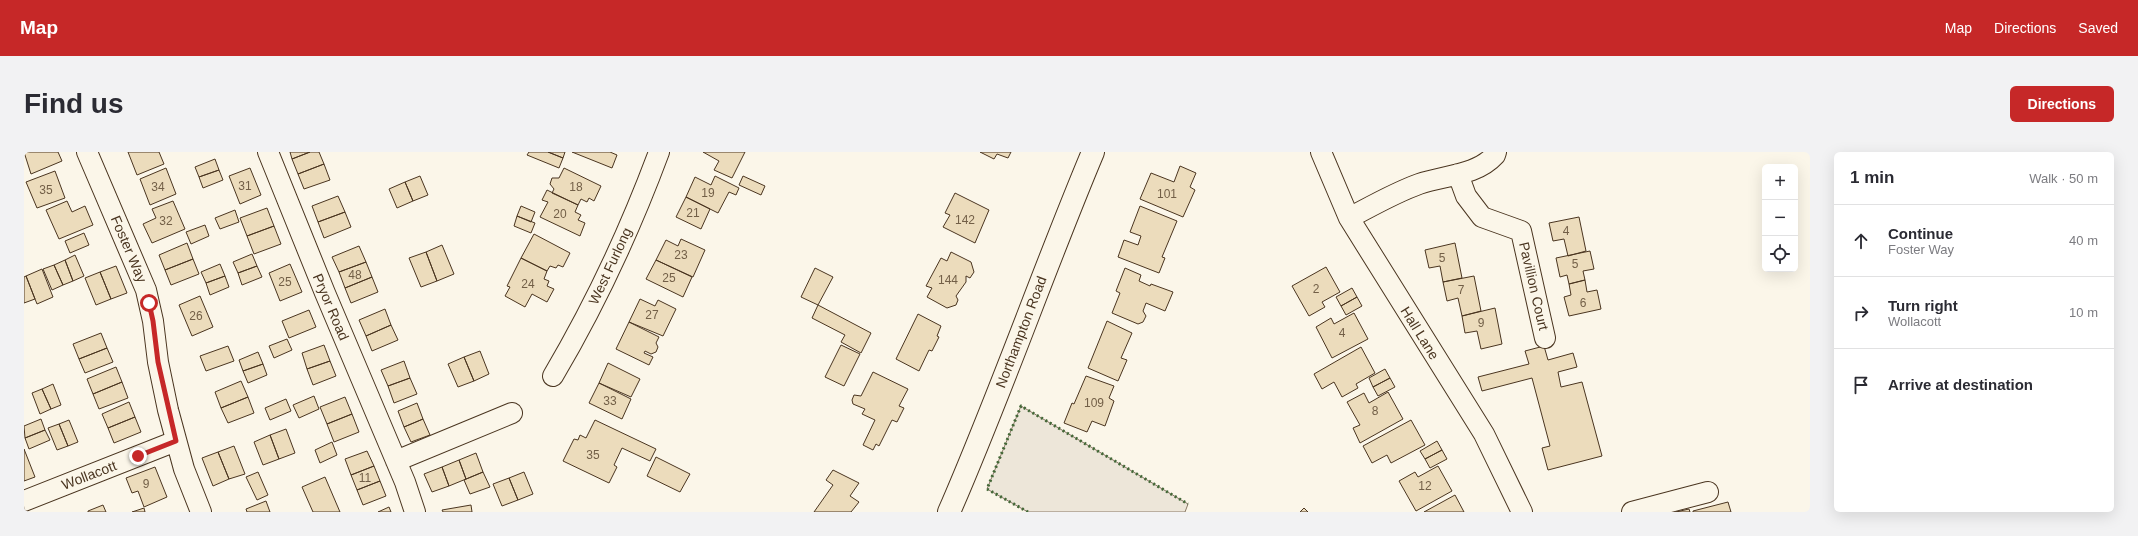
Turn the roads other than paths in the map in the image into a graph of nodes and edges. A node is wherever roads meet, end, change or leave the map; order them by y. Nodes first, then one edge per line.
1 (88, 152) edge
2 (268, 152) edge
3 (659, 152) edge
4 (1093, 152) edge
5 (1321, 152) edge
6 (1496, 152) edge
7 (1458, 174) junction
8 (1349, 218) junction
9 (1545, 338) dead end
10 (553, 376) dead end
11 (512, 413) dead end
12 (176, 441) junction
13 (396, 461) junction
14 (1708, 492) dead end
15 (24, 501) edge
16 (201, 512) edge
17 (415, 512) edge
18 (949, 512) edge
19 (1522, 512) edge
20 (1632, 512) edge

1 - 12 street, Foster Way
2 - 13 street, Pryor Road
3 - 10 street, West Furlong
4 - 18 main road, Northampton Road
5 - 8 street, Hall Lane
6 - 7 street
7 - 8 street
7 - 9 street, Pavillion Court
8 - 19 street, Hall Lane
11 - 13 street
12 - 15 street, Wollacott
12 - 16 street, Foster Way
13 - 17 street, Pryor Road
14 - 20 street

